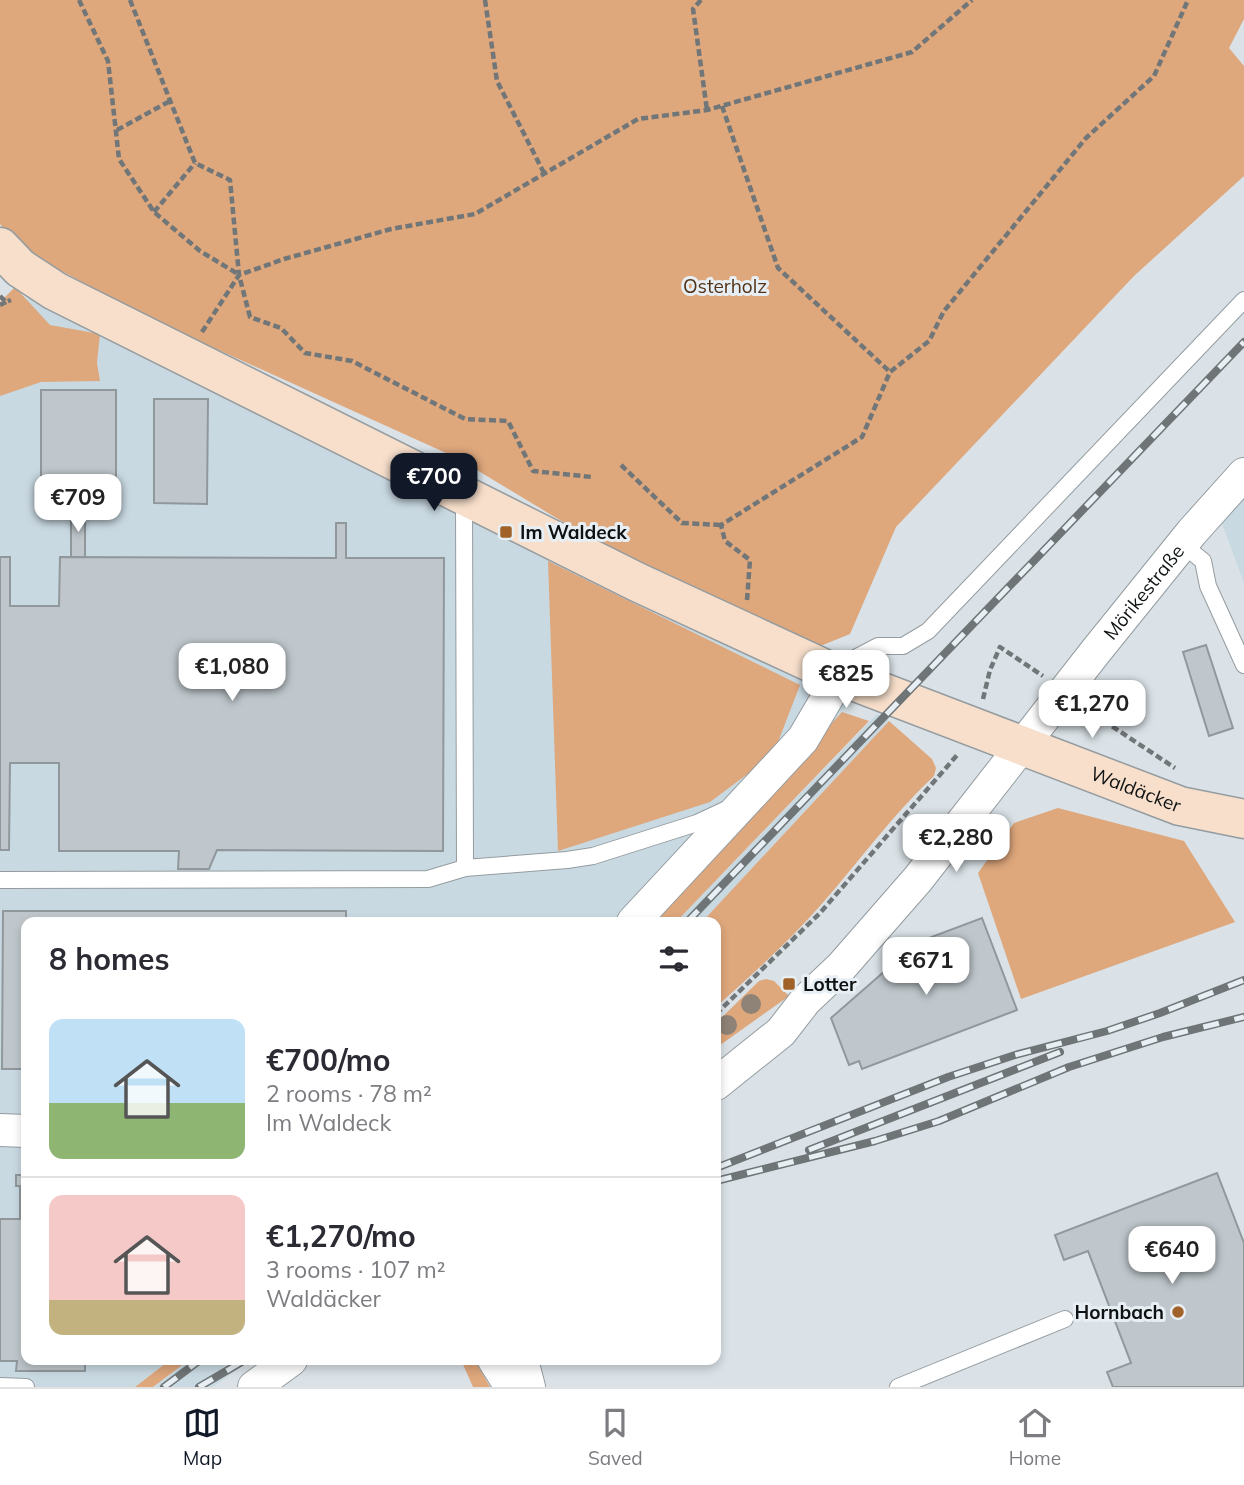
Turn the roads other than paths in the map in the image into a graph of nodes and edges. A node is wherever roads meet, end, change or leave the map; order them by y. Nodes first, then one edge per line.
1 (0, 247) edge
2 (1244, 300) edge
3 (1244, 474) edge
4 (464, 495) junction
5 (1182, 544) junction
6 (1244, 665) edge
7 (857, 683) junction
8 (1023, 744) junction
9 (748, 799) junction
10 (1244, 819) edge
11 (465, 868) junction
12 (0, 880) edge
13 (638, 917) edge
14 (805, 1001) junction
15 (721, 1055) edge
16 (721, 1080) edge
17 (0, 1130) edge
18 (21, 1130) edge
19 (1065, 1319) dead end
20 (284, 1365) edge
21 (497, 1365) edge
22 (523, 1365) edge
23 (0, 1387) edge
24 (26, 1387) edge
25 (254, 1387) edge
26 (512, 1387) edge
27 (529, 1387) edge
28 (898, 1387) edge

1 - 4 street
2 - 7 lane
3 - 5 street, Mörikestraße
4 - 7 street
4 - 11 lane
5 - 6 lane
5 - 8 street, Mörikestraße
7 - 8 street, Waldäcker
7 - 9 street
8 - 10 street, Waldäcker
8 - 14 street, Mörikestraße
9 - 11 lane
9 - 13 street
11 - 12 lane
14 - 15 street, Mörikestraße
14 - 16 street, Mörikestraße
17 - 18 street
19 - 28 lane
20 - 25 street
21 - 26 street
22 - 27 street
23 - 24 lane

